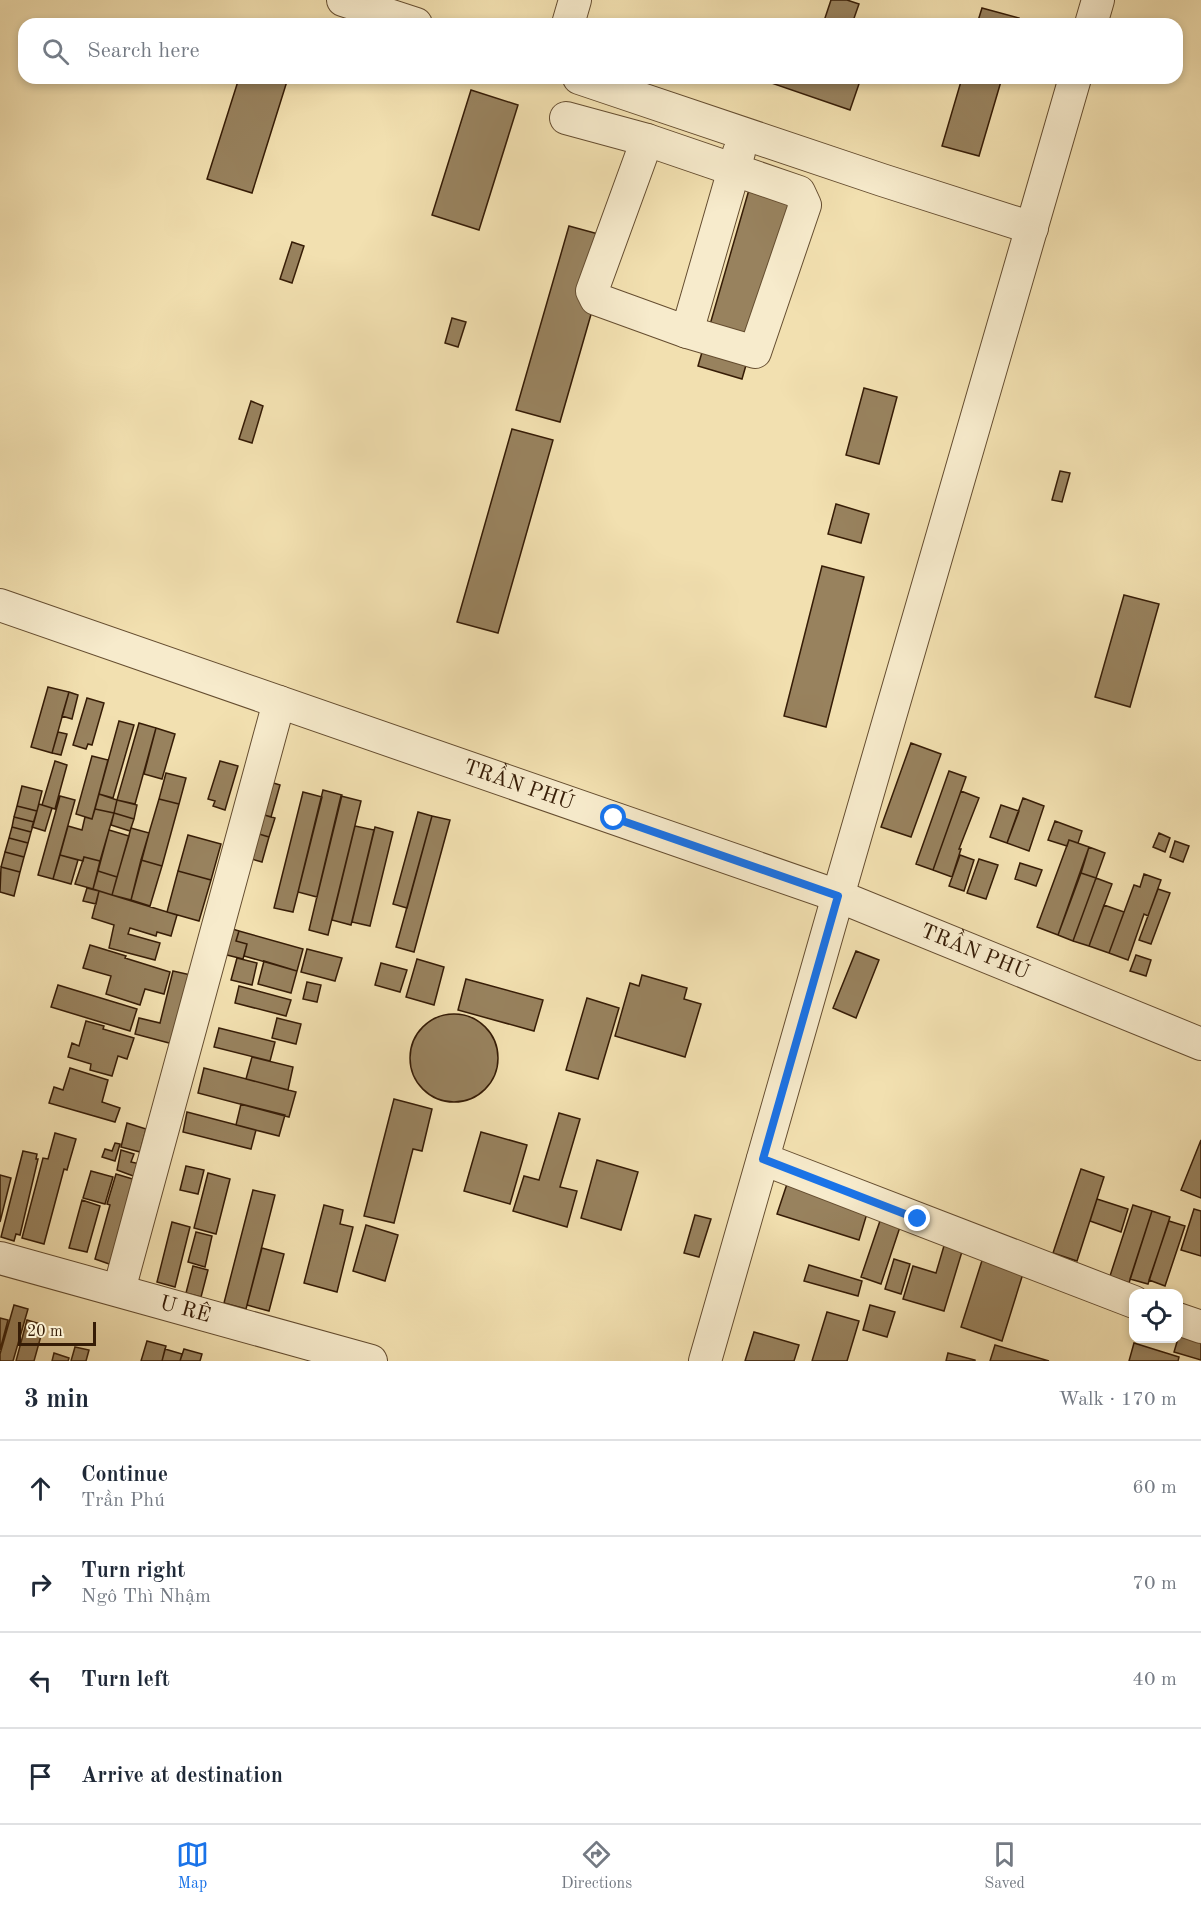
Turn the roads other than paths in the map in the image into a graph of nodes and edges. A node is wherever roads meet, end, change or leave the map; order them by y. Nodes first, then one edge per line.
1 (343, 0) edge
2 (575, 0) edge
3 (1098, 0) edge
4 (398, 18) edge
5 (570, 18) edge
6 (1093, 18) edge
7 (597, 84) edge
8 (1073, 84) edge
9 (566, 118) dead end
10 (744, 134) junction
11 (647, 140) junction
12 (733, 171) junction
13 (1032, 228) junction
14 (687, 332) junction
15 (0, 605) edge
16 (279, 702) junction
17 (838, 896) junction
18 (1201, 1044) edge
19 (763, 1159) junction
20 (0, 1258) edge
21 (118, 1290) junction
22 (1129, 1300) edge
23 (1183, 1320) edge
24 (1201, 1327) edge
25 (312, 1353) edge
26 (371, 1361) edge
27 (705, 1361) edge

1 - 4 street
2 - 5 street
3 - 6 street
7 - 10 street
8 - 13 street
9 - 11 street
10 - 12 street
10 - 13 street
11 - 12 street
11 - 14 street
12 - 14 street
12 - 14 street
13 - 17 street
15 - 16 street, TRẦN PHÚ
16 - 17 street, TRẦN PHÚ
16 - 21 street
17 - 18 street, TRẦN PHÚ
17 - 19 street
19 - 22 street
19 - 27 street
20 - 21 street, U RÊ
21 - 25 street, U RÊ
23 - 24 street
25 - 26 street, U RÊ

